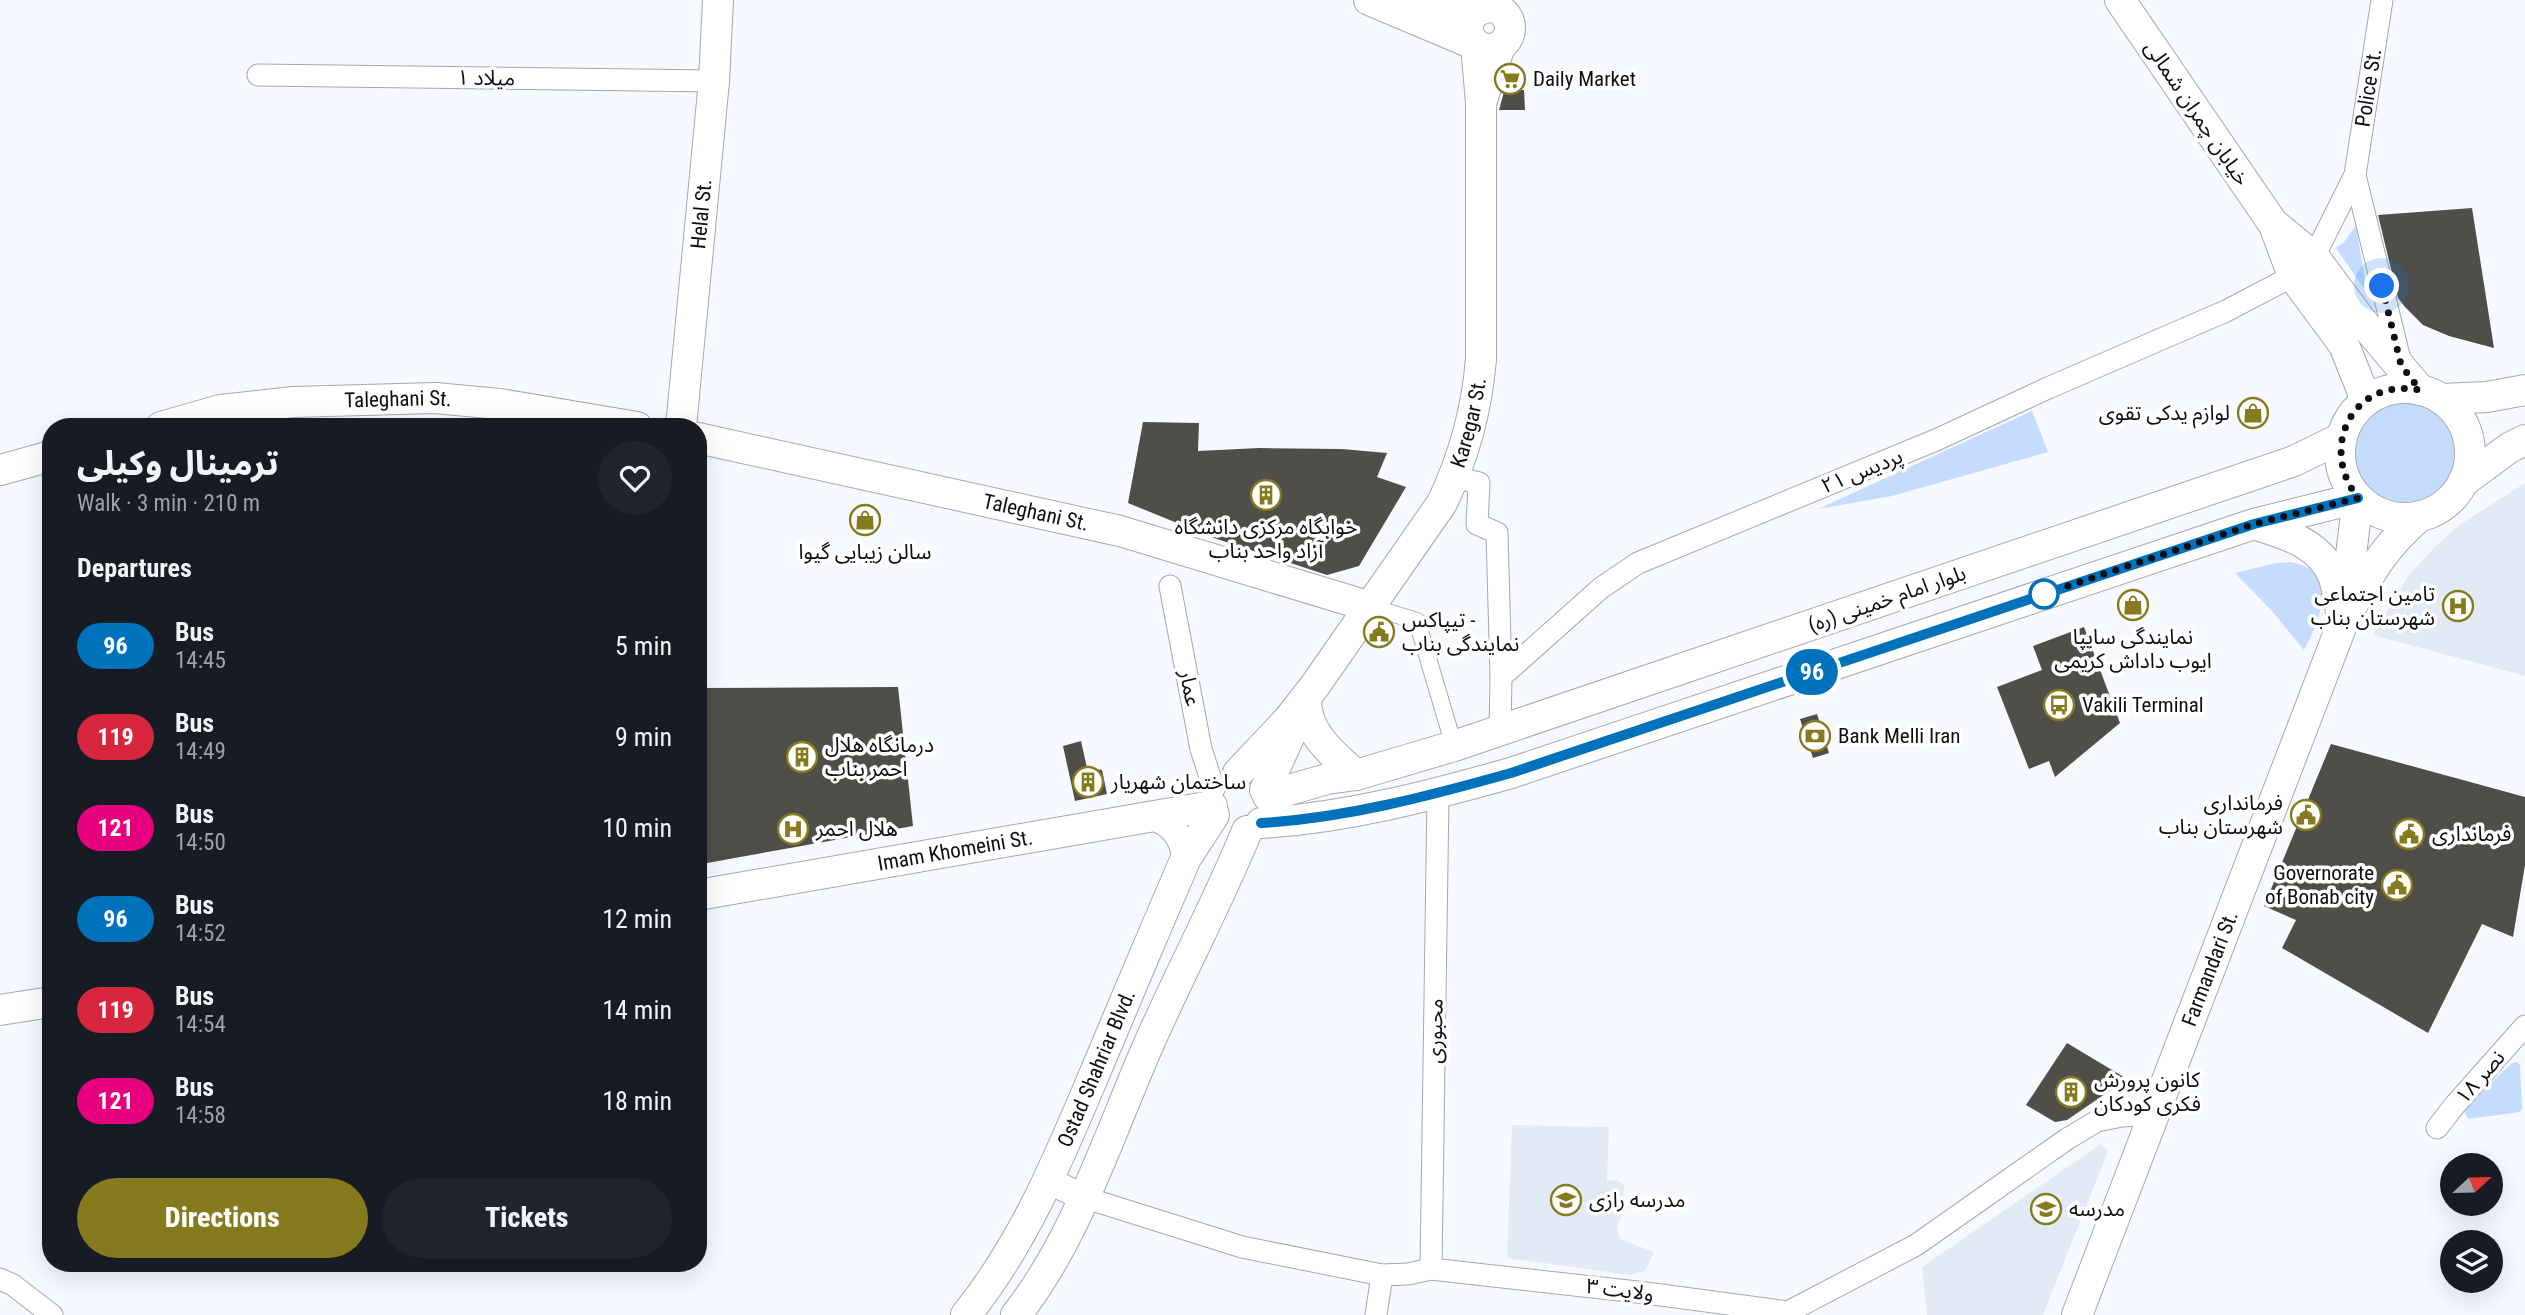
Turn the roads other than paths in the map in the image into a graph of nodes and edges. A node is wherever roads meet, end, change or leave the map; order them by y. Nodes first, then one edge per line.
1 (719, 0) edge
2 (1368, 0) edge
3 (1375, 0) edge
4 (2120, 0) edge
5 (2382, 0) edge
6 (1486, 4) edge
7 (1500, 29) edge
8 (258, 75) dead end
9 (714, 81) junction
10 (2355, 175) junction
11 (2304, 266) junction
12 (2401, 365) junction
13 (2525, 390) edge
14 (2431, 395) junction
15 (2366, 400) junction
16 (192, 418) edge
17 (583, 418) edge
18 (682, 418) edge
19 (2341, 438) junction
20 (707, 440) edge
21 (2525, 440) edge
22 (42, 458) edge
23 (0, 470) edge
24 (1454, 477) junction
25 (2463, 482) junction
26 (2358, 498) junction
27 (2420, 516) junction
28 (2254, 524) junction
29 (1170, 586) dead end
30 (1371, 607) junction
31 (2343, 622) junction
32 (1501, 677) junction
33 (1306, 698) junction
34 (1500, 731) junction
35 (1454, 746) junction
36 (1356, 775) junction
37 (1438, 794) junction
38 (1220, 796) junction
39 (1260, 810) junction
40 (1153, 817) junction
41 (1186, 858) junction
42 (707, 893) edge
43 (42, 1003) edge
44 (0, 1010) edge
45 (2525, 1026) edge
46 (2154, 1114) junction
47 (2437, 1128) dead end
48 (1049, 1181) junction
49 (1083, 1197) junction
50 (1431, 1269) junction
51 (1382, 1275) junction
52 (0, 1279) edge
53 (52, 1315) edge
54 (966, 1315) edge
55 (1016, 1315) edge
56 (1376, 1315) edge
57 (2077, 1315) edge

1 - 9 main road, Helal St.
2 - 7 main road
3 - 6 main road
4 - 11 main road, خیابان چمران شمالی
5 - 10 street, Police St.
6 - 7 main road
7 - 24 main road, Karegar St.
8 - 9 street, میلاد ۱
9 - 18 main road, Helal St.
10 - 11 street, Police St.
10 - 12 street, Police St.
11 - 12 main road, خیابان چمران شمالی
11 - 15 main road, خیابان چمران شمالی
11 - 32 street, پردیس ۲۱
12 - 14 main road, خیابان چمران شمالی
13 - 14 main road
14 - 15 main road
14 - 25 main road
15 - 19 main road
16 - 17 main road, Taleghani St.
19 - 26 main road
19 - 34 main road, بلوار امام خمینی (ره)
20 - 30 main road, Taleghani St.
21 - 25 main road
22 - 23 main road
24 - 30 main road, Karegar St.
24 - 32 street
25 - 27 main road
26 - 27 main road
26 - 28 main road
26 - 31 main road, Farmandari St.
27 - 31 main road, Farmandari St.
28 - 31 main road
28 - 37 main road
29 - 38 street, عمار
30 - 33 main road, Karegar St.
30 - 35 street
31 - 46 main road, Farmandari St.
32 - 34 street
33 - 36 main road
33 - 38 main road, Ostad Shahriar Blvd.
33 - 39 main road, Ostad Shahriar Blvd.
34 - 35 main road, بلوار امام خمینی (ره)
35 - 36 main road, بلوار امام خمینی (ره)
36 - 39 main road, بلوار امام خمینی (ره)
37 - 39 main road
37 - 50 street, محبوری
38 - 39 main road
38 - 39 main road
38 - 40 main road, Imam Khomeini St.
38 - 41 main road, Ostad Shahriar Blvd.
39 - 49 main road, Ostad Shahriar Blvd.
40 - 41 street
40 - 42 main road, Imam Khomeini St.
41 - 48 main road, Ostad Shahriar Blvd.
43 - 44 main road
45 - 47 street, نصر ۱۸
46 - 50 street, ولایت ۳
46 - 57 main road, Farmandari St.
48 - 49 street
48 - 54 main road, Ostad Shahriar Blvd.
49 - 51 street, ولایت ۳
49 - 55 main road, Ostad Shahriar Blvd.
50 - 51 street, ولایت ۳
51 - 56 street
52 - 53 street

